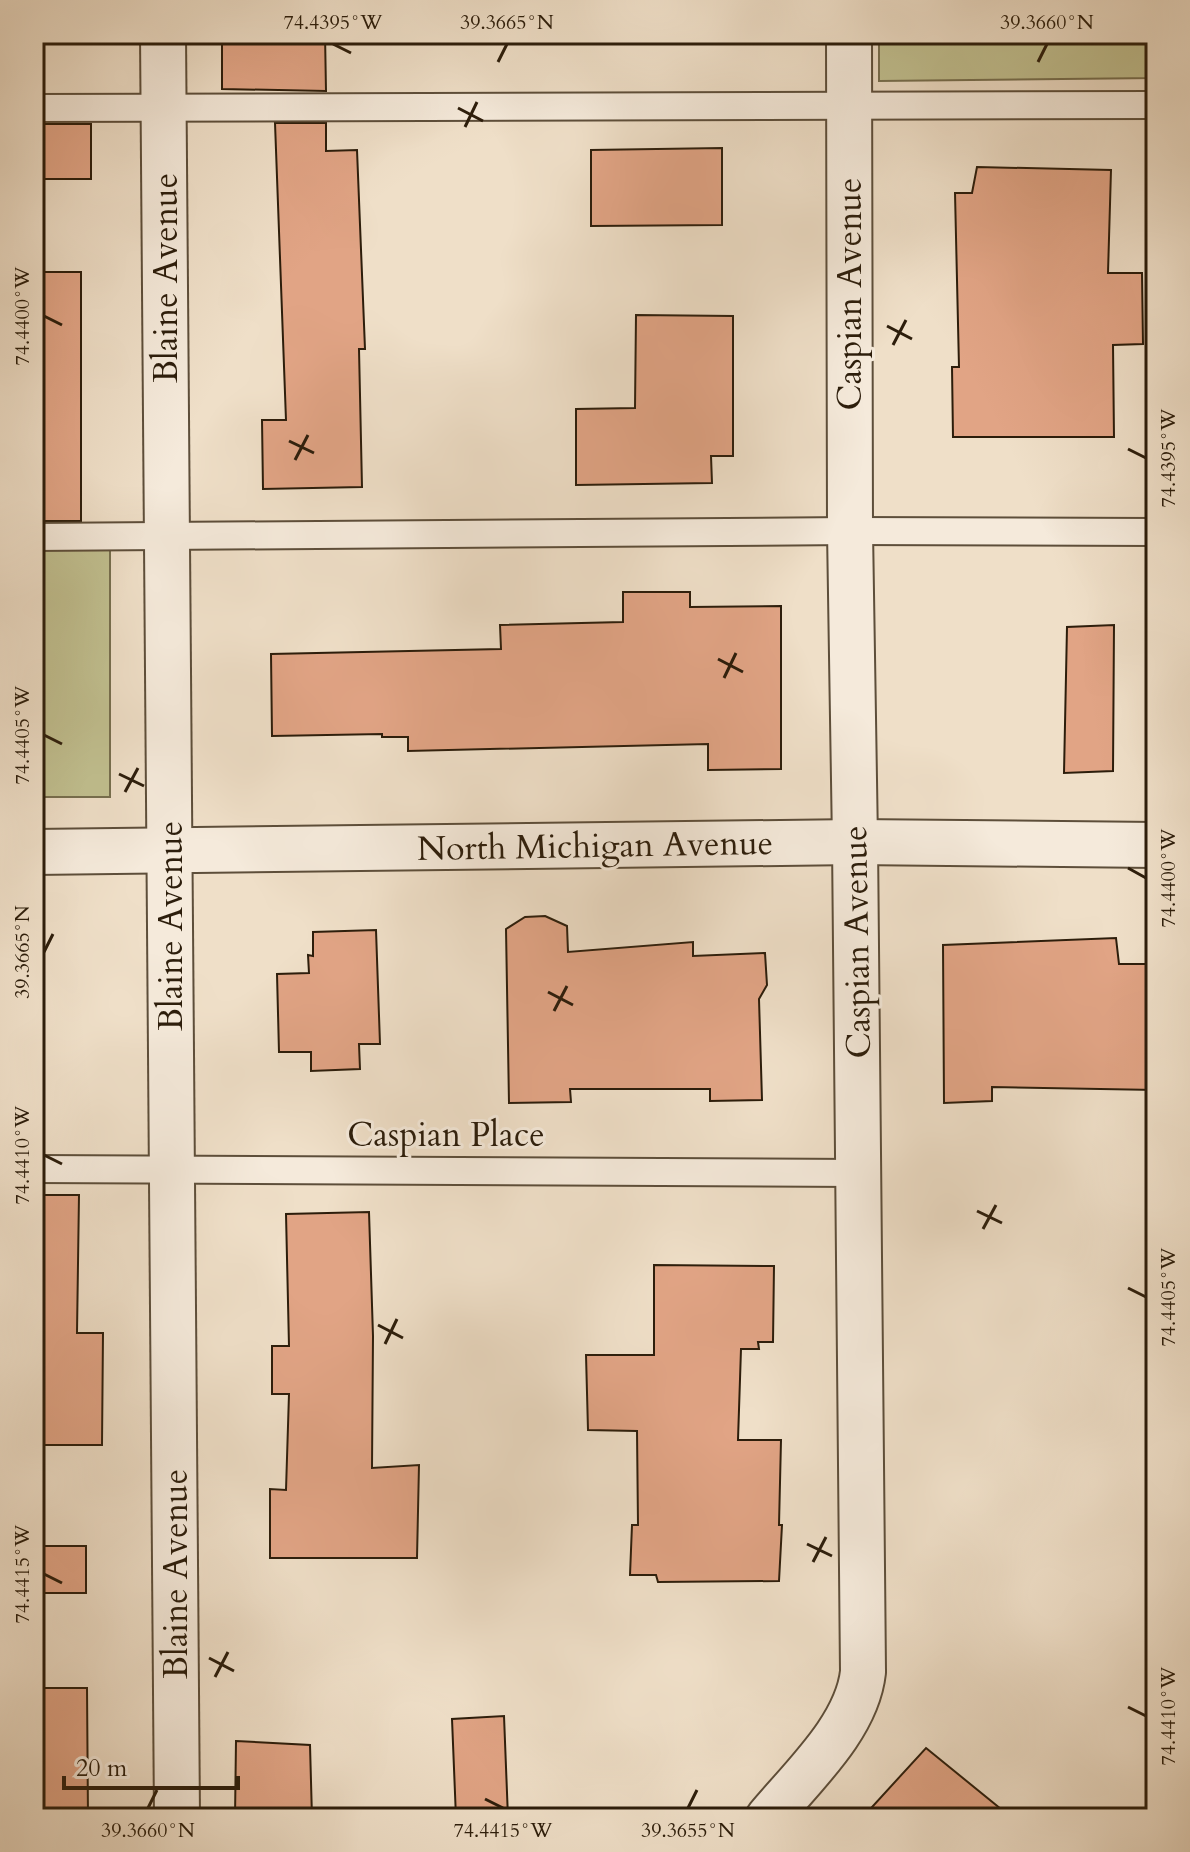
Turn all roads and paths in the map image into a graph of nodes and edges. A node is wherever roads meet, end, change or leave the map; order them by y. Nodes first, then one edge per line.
1 (163, 34) edge
2 (849, 34) edge
3 (849, 104) junction
4 (1156, 105) edge
5 (163, 107) junction
6 (34, 108) edge
7 (850, 531) junction
8 (1156, 532) edge
9 (34, 537) edge
10 (167, 537) junction
11 (855, 842) junction
12 (1156, 845) edge
13 (169, 850) junction
14 (34, 852) edge
15 (172, 1168) junction
16 (34, 1169) edge
17 (858, 1173) junction
18 (177, 1818) edge
19 (768, 1818) edge

1 - 5 street, Blaine Avenue
2 - 3 street, Caspian Avenue
3 - 4 lane
3 - 5 lane
3 - 7 street, Caspian Avenue
5 - 6 lane
5 - 10 street, Blaine Avenue
7 - 8 lane
7 - 10 lane
7 - 11 street, Caspian Avenue
9 - 10 lane
10 - 13 street, Blaine Avenue
11 - 12 street, North Michigan Avenue
11 - 13 street, North Michigan Avenue
11 - 17 street, Caspian Avenue
13 - 14 street, North Michigan Avenue
13 - 15 street, Blaine Avenue
15 - 16 lane, Caspian Place
15 - 17 lane, Caspian Place
15 - 18 street, Blaine Avenue
17 - 19 street, Caspian Avenue

